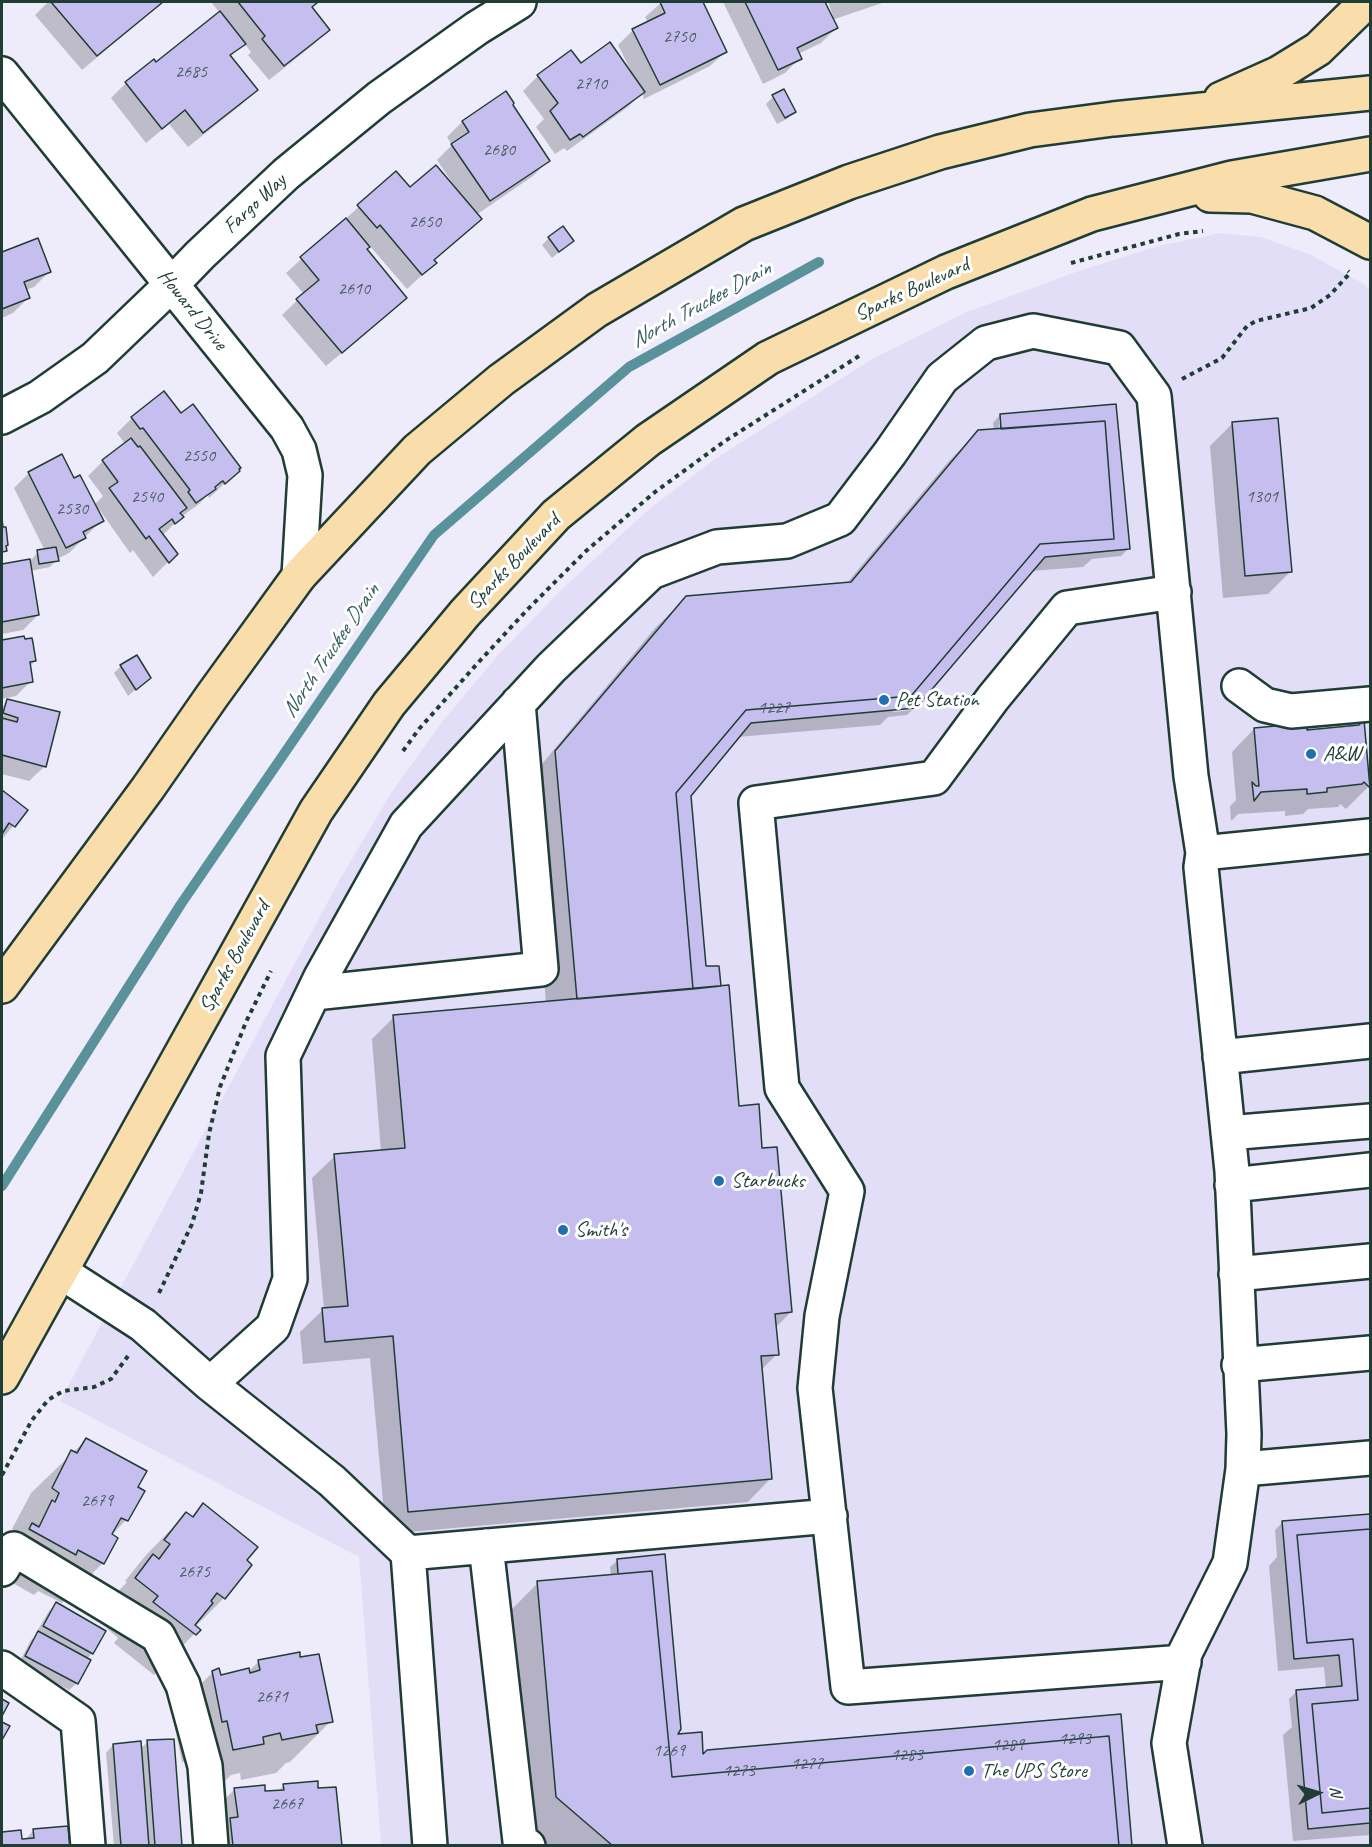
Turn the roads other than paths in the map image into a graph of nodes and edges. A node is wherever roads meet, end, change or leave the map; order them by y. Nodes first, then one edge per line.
1 (519, 2) edge
2 (1364, 2) edge
3 (2, 74) edge
4 (1371, 93) edge
5 (1197, 110) junction
6 (1371, 154) edge
7 (1173, 193) junction
8 (1371, 242) edge
9 (171, 285) junction
10 (2, 417) edge
11 (299, 576) junction
12 (1174, 592) junction
13 (1239, 686) dead end
14 (519, 703) junction
15 (1371, 704) edge
16 (1371, 836) edge
17 (1203, 853) junction
18 (2, 986) edge
19 (314, 993) junction
20 (1371, 1041) edge
21 (1220, 1057) junction
22 (1371, 1121) edge
23 (1228, 1133) junction
24 (1371, 1170) edge
25 (1232, 1185) junction
26 (1371, 1261) edge
27 (61, 1272) junction
28 (1236, 1274) junction
29 (1371, 1353) edge
30 (1239, 1365) junction
31 (2, 1377) edge
32 (210, 1384) junction
33 (1371, 1458) edge
34 (1243, 1469) junction
35 (830, 1516) junction
36 (486, 1546) junction
37 (408, 1553) junction
38 (2, 1569) edge
39 (1184, 1662) junction
40 (2, 1668) edge
41 (88, 1845) edge
42 (211, 1845) edge
43 (430, 1845) edge
44 (528, 1845) edge
45 (1185, 1845) edge

1 - 9 street, Fargo Way
2 - 5 main road
3 - 9 street, Howard Drive
4 - 5 main road
5 - 11 main road
6 - 7 main road, Sparks Boulevard
7 - 8 main road
7 - 27 main road, Sparks Boulevard
9 - 10 street, Fargo Way
9 - 11 street, Howard Drive
11 - 18 main road
12 - 14 street
12 - 17 street
12 - 35 street
13 - 15 street
14 - 19 street
14 - 19 street
16 - 17 street
17 - 21 street
19 - 32 street
20 - 21 street
21 - 23 street
22 - 23 street
23 - 25 street
24 - 25 street
25 - 28 street
26 - 28 street
27 - 31 main road, Sparks Boulevard
27 - 32 street
28 - 30 street
29 - 30 street
30 - 34 street
32 - 37 street
33 - 34 street
34 - 39 street
35 - 36 street
35 - 39 street
36 - 37 street
36 - 44 street
37 - 43 street
38 - 42 street
39 - 45 street
40 - 41 street

